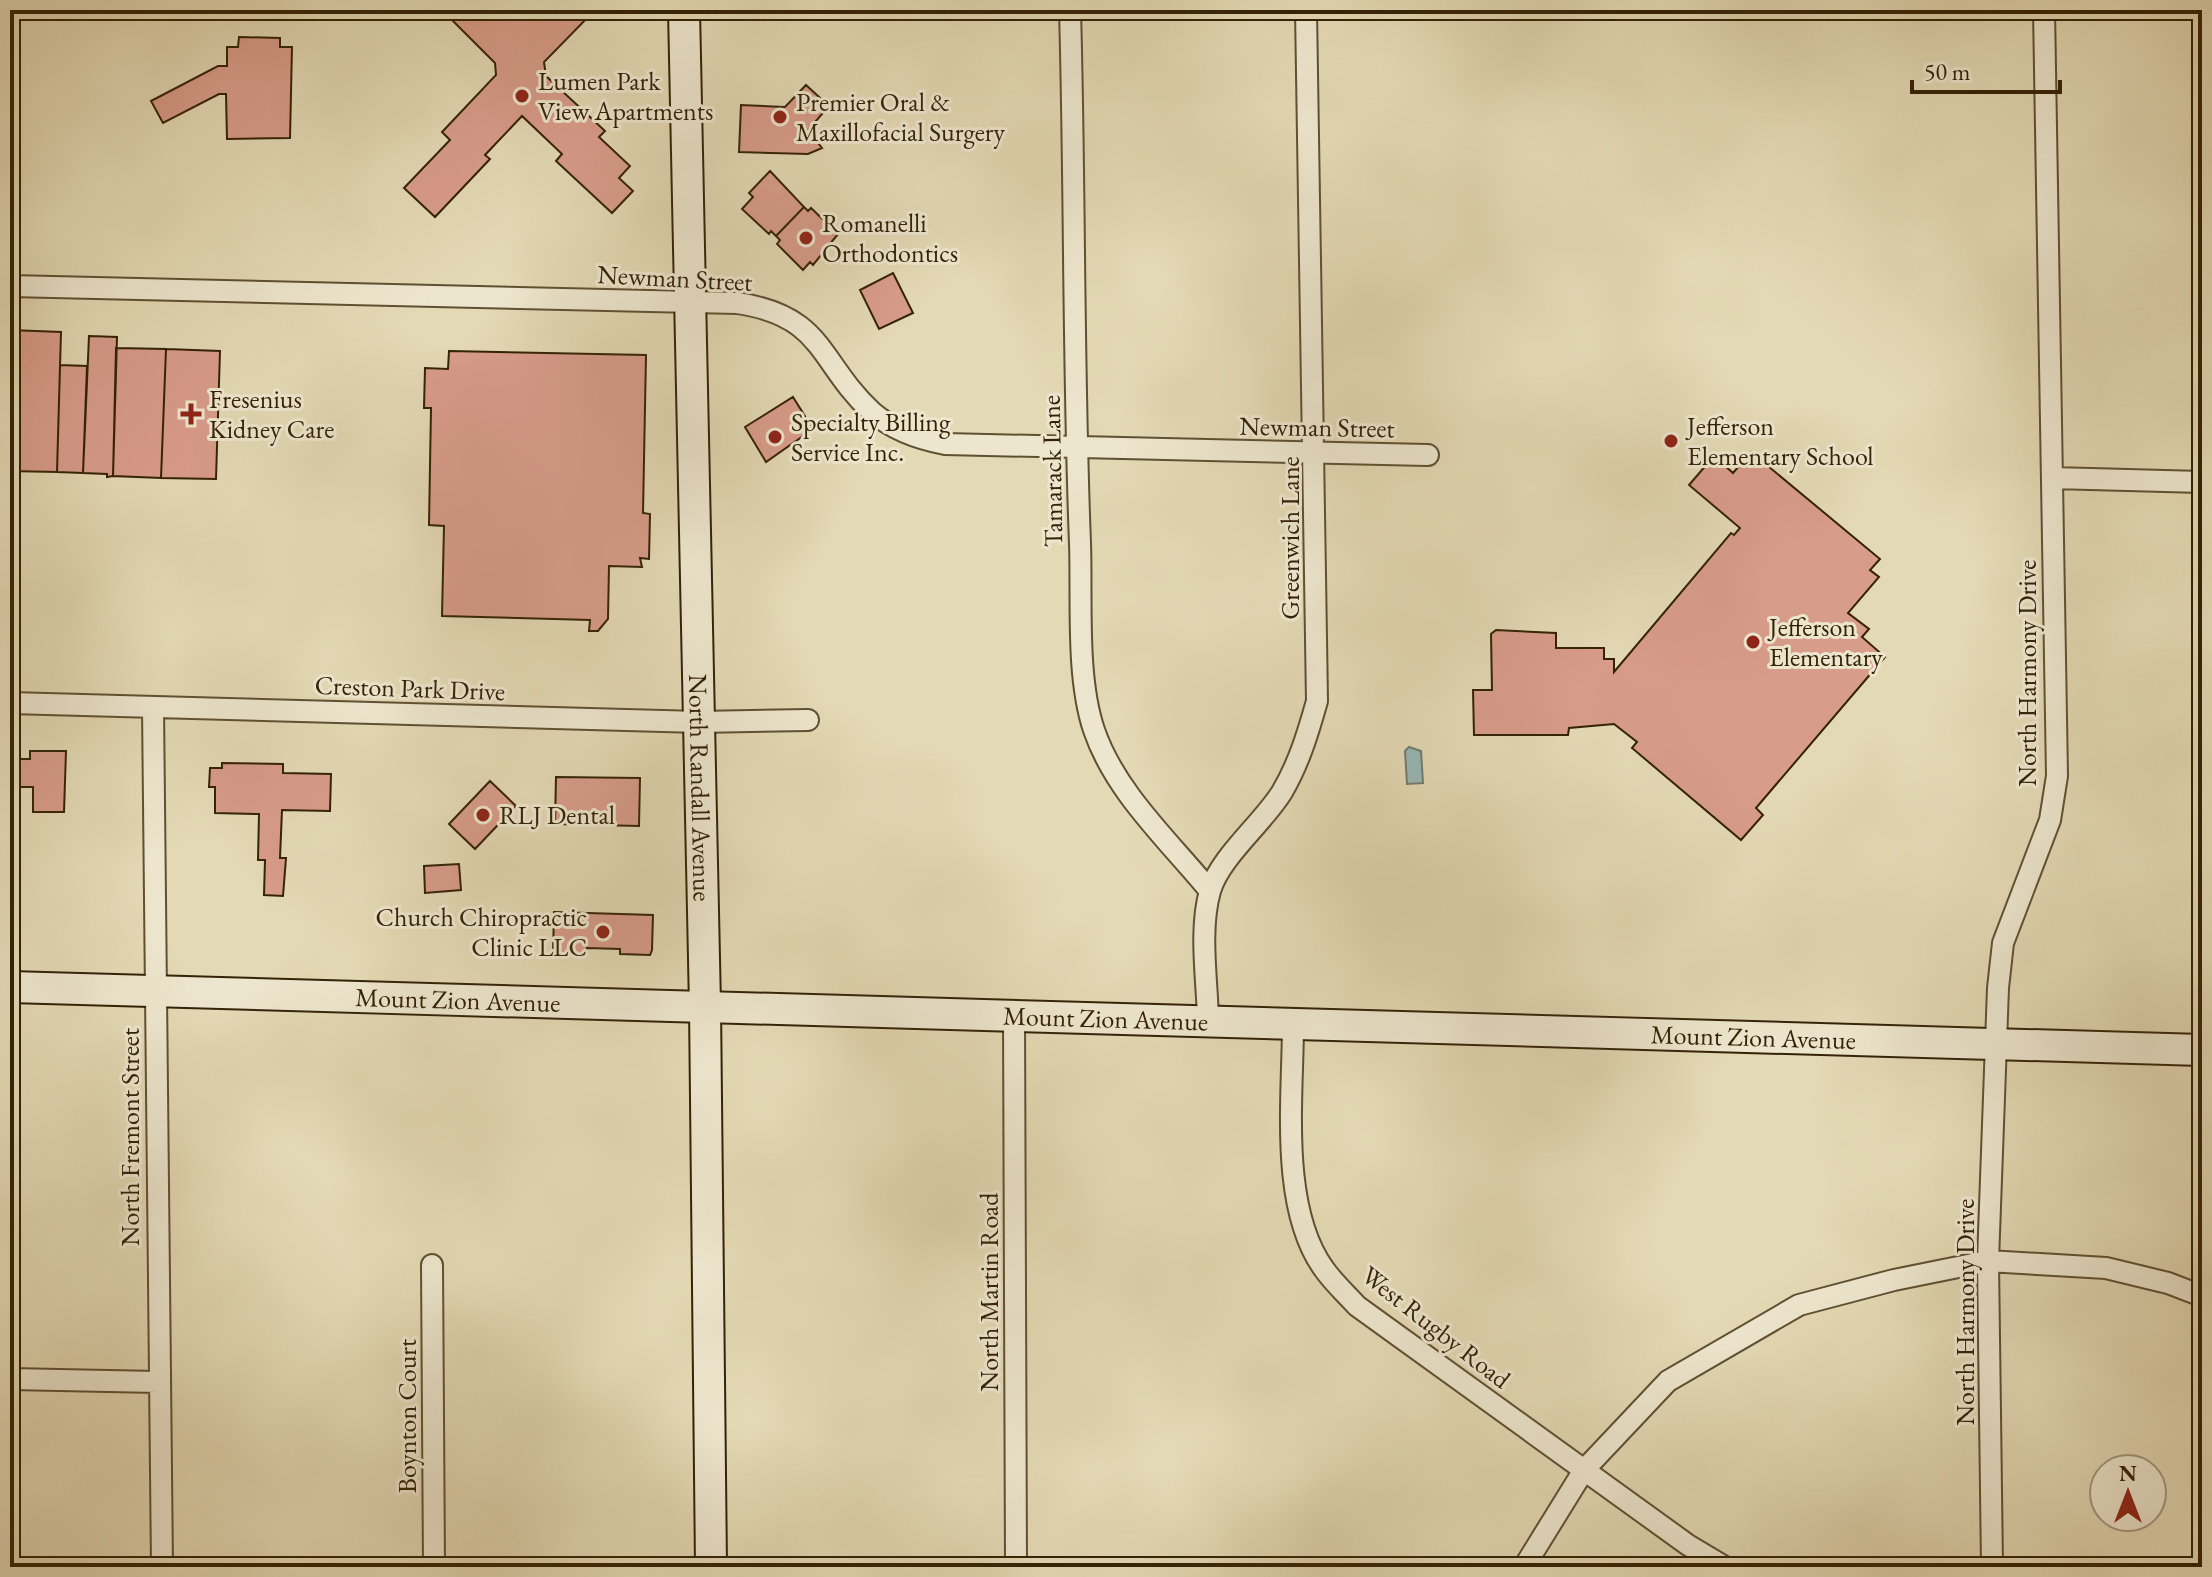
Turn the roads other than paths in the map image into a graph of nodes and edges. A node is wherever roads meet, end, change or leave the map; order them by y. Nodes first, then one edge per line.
1 (684, 10) edge
2 (1070, 10) edge
3 (1306, 10) edge
4 (2044, 10) edge
5 (10, 286) edge
6 (692, 302) junction
7 (1076, 446) junction
8 (1315, 453) junction
9 (1428, 455) dead end
10 (2053, 478) junction
11 (2202, 482) edge
12 (10, 703) edge
13 (153, 707) junction
14 (808, 720) dead end
15 (699, 722) junction
16 (1210, 891) junction
17 (10, 987) edge
18 (155, 991) junction
19 (705, 1006) junction
20 (1014, 1016) junction
21 (1208, 1019) junction
22 (1293, 1023) junction
23 (1995, 1045) junction
24 (2202, 1050) edge
25 (1988, 1261) junction
26 (432, 1265) dead end
27 (2202, 1296) edge
28 (10, 1379) edge
29 (158, 1382) junction
30 (1584, 1470) junction
31 (162, 1567) edge
32 (434, 1567) edge
33 (711, 1567) edge
34 (1016, 1567) edge
35 (1524, 1567) edge
36 (1725, 1567) edge
37 (1992, 1567) edge

1 - 6 main road, North Randall Avenue
2 - 7 street, Tamarack Lane
3 - 8 street, Greenwich Lane
4 - 10 street, North Harmony Drive
5 - 6 street, Newman Street
6 - 7 street, Newman Street
6 - 15 main road, North Randall Avenue
7 - 8 street, Newman Street
7 - 16 street, Tamarack Lane
8 - 9 street, Newman Street
8 - 16 street, Greenwich Lane
10 - 11 street
10 - 23 street, North Harmony Drive
12 - 13 street, Creston Park Drive
13 - 15 street, Creston Park Drive
13 - 18 street, North Fremont Street
14 - 15 street, Creston Park Drive
15 - 19 main road, North Randall Avenue
16 - 21 street
17 - 18 main road, Mount Zion Avenue
18 - 19 main road, Mount Zion Avenue
18 - 29 street, North Fremont Street
19 - 20 main road, Mount Zion Avenue
19 - 33 main road, North Randall Avenue
20 - 21 main road, Mount Zion Avenue
20 - 34 street, North Martin Road
21 - 22 main road, Mount Zion Avenue
22 - 23 main road, Mount Zion Avenue
22 - 30 street, West Rugby Road
23 - 24 main road, Mount Zion Avenue
23 - 25 street, North Harmony Drive
25 - 27 street
25 - 30 street
25 - 37 street, North Harmony Drive
26 - 32 street, Boynton Court
28 - 29 street
29 - 31 street, North Fremont Street
30 - 35 street
30 - 36 street, West Rugby Road

